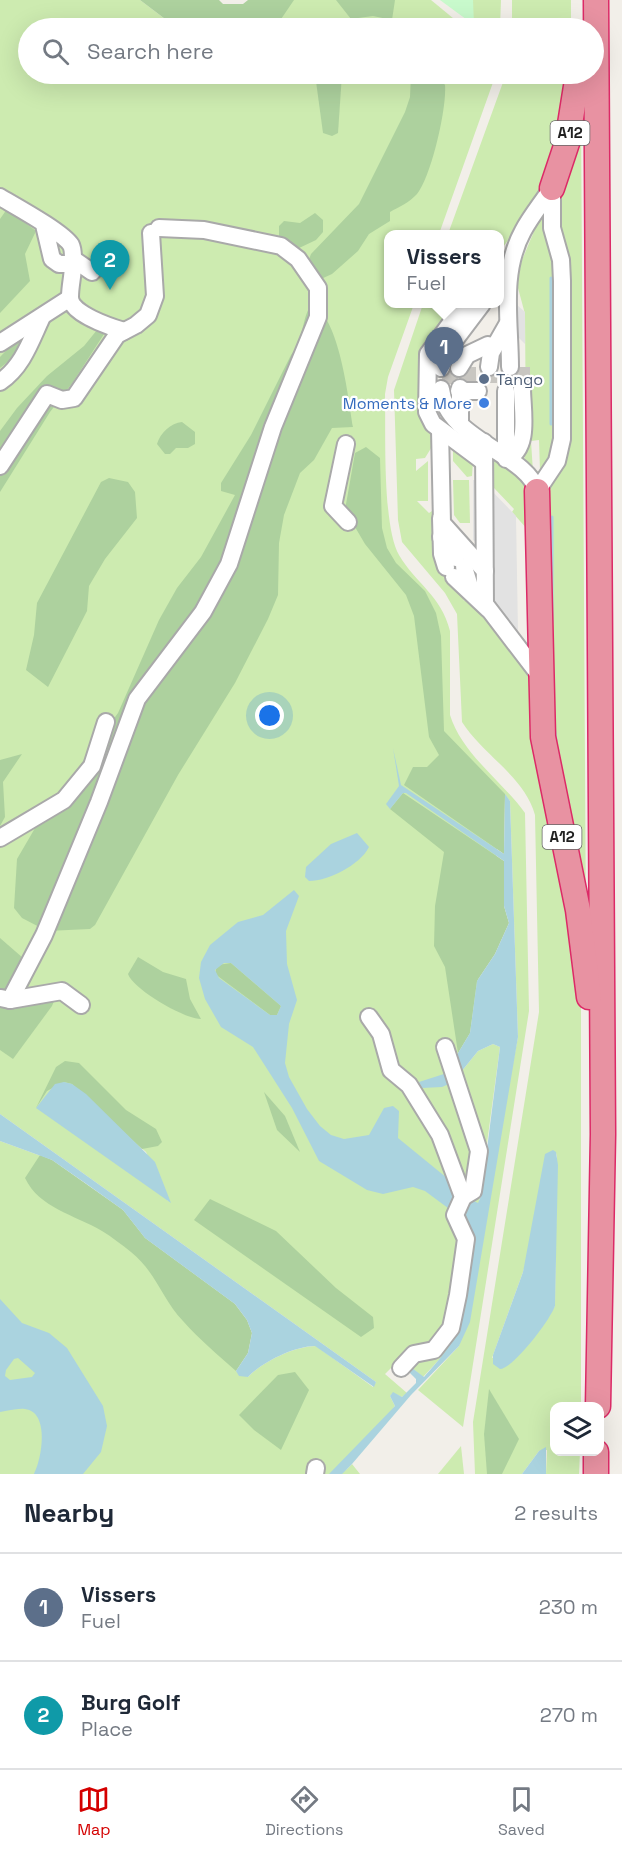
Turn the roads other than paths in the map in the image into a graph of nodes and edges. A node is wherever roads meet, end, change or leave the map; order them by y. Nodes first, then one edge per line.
1 (588, 0) edge
2 (596, 0) edge
3 (585, 18) edge
4 (596, 18) edge
5 (577, 84) edge
6 (597, 84) edge
7 (552, 188) junction
8 (0, 197) edge
9 (73, 259) junction
10 (505, 262) edge
11 (92, 272) dead end
12 (70, 298) junction
13 (461, 308) edge
14 (478, 308) edge
15 (41, 319) junction
16 (506, 326) junction
17 (124, 331) junction
18 (0, 343) edge
19 (479, 367) junction
20 (0, 382) edge
21 (464, 390) tunnel mouth
22 (508, 390) tunnel mouth
23 (440, 430) junction
24 (484, 442) junction
25 (346, 444) dead end
26 (506, 459) junction
27 (484, 462) junction
28 (0, 466) edge
29 (537, 491) junction
30 (441, 514) junction
31 (348, 522) dead end
32 (484, 571) junction
33 (490, 612) junction
34 (540, 676) junction
35 (106, 722) dead end
36 (0, 838) edge
37 (5, 998) edge
38 (81, 1005) dead end
39 (369, 1017) dead end
40 (445, 1047) dead end
41 (603, 1134) junction
42 (463, 1197) junction
43 (401, 1368) dead end
44 (598, 1402) edge
45 (596, 1456) edge
46 (596, 1474) edge

1 - 3 highway
2 - 4 highway, A12
5 - 7 highway, A12
6 - 41 highway, A12
7 - 10 lane, A12
7 - 29 lane, A12
8 - 9 lane
9 - 11 lane
9 - 12 lane
10 - 16 lane
12 - 15 lane
12 - 17 lane
13 - 23 lane
14 - 19 lane
15 - 18 lane
15 - 20 lane
16 - 19 lane
16 - 19 lane
16 - 19 lane
17 - 28 lane
17 - 37 lane
21 - 24 lane
22 - 26 lane
23 - 27 lane
23 - 30 lane
24 - 26 lane
24 - 27 lane
25 - 31 lane
26 - 29 lane
27 - 32 lane
29 - 34 highway, A12
30 - 32 lane
30 - 33 lane
32 - 33 lane
33 - 34 lane
34 - 41 highway, A12
35 - 36 lane
37 - 38 lane
39 - 42 lane
40 - 42 lane
41 - 44 highway, A12
42 - 43 lane
45 - 46 highway

